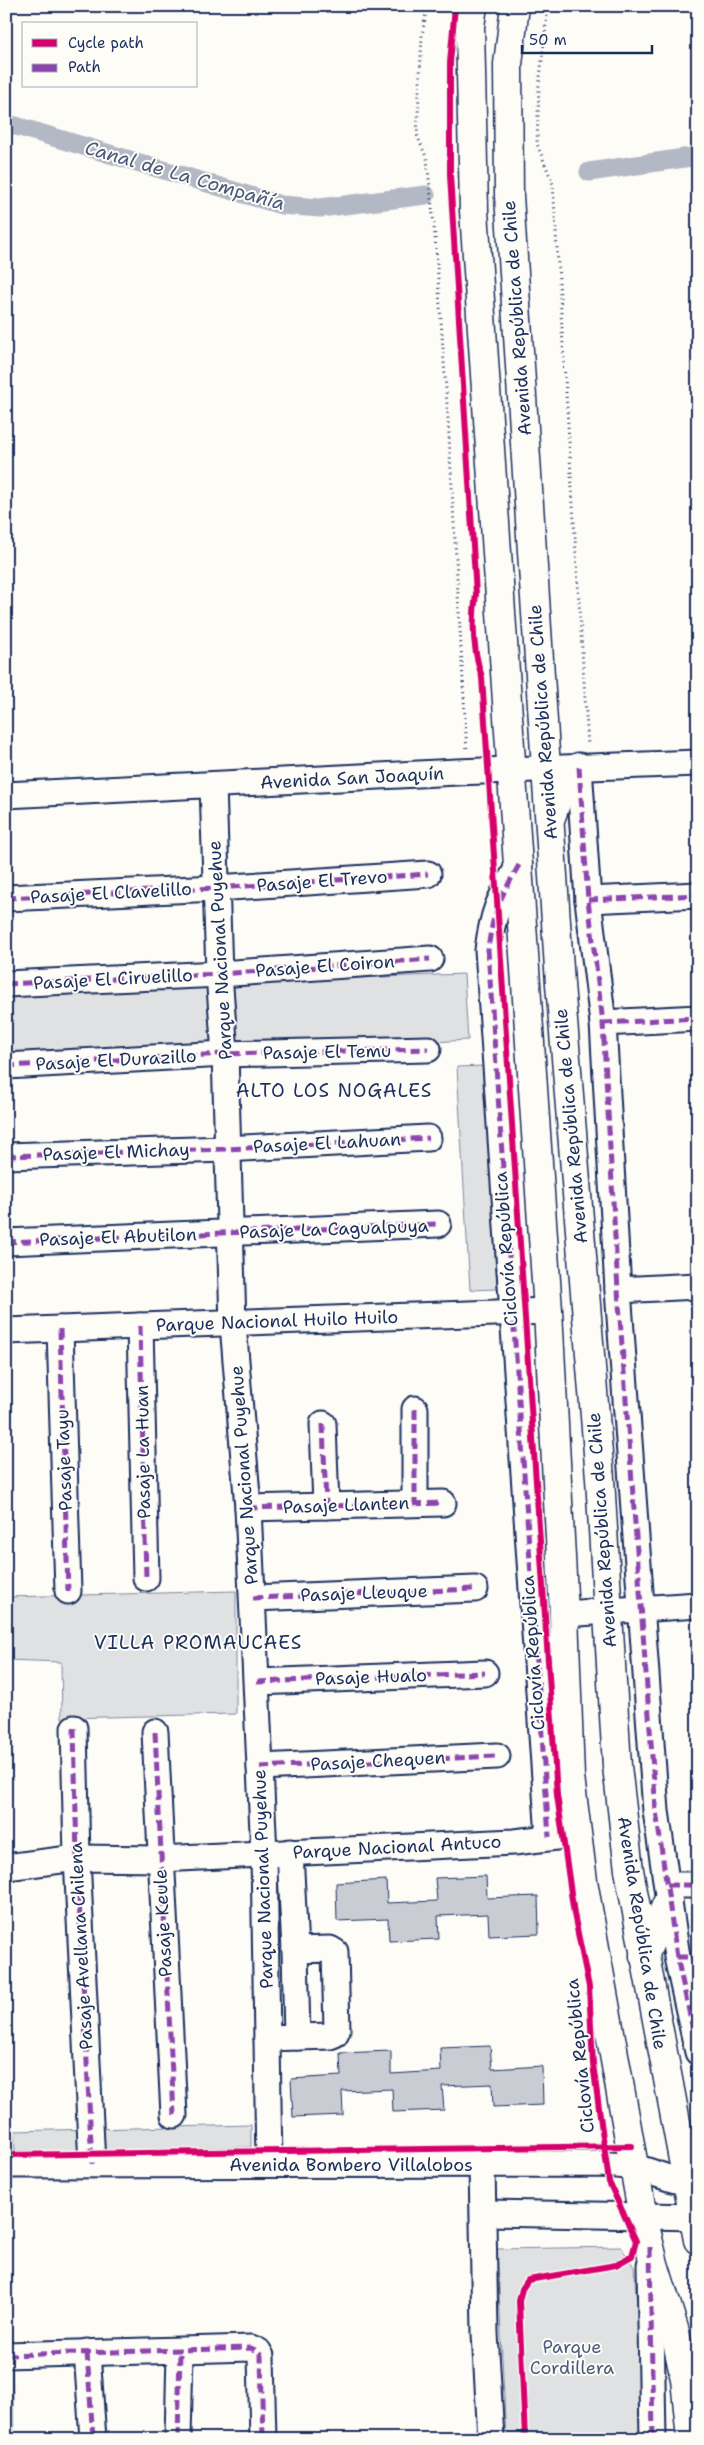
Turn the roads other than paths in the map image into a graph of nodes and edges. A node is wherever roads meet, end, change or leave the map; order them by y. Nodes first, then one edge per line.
1 (472, 16) edge
2 (513, 18) edge
3 (698, 763) edge
4 (583, 767) junction
5 (546, 769) junction
6 (512, 770) junction
7 (213, 785) junction
8 (6, 794) edge
9 (550, 823) junction
10 (519, 865) junction
11 (428, 874) dead end
12 (216, 888) junction
13 (698, 895) edge
14 (6, 898) edge
15 (588, 900) junction
16 (430, 959) dead end
17 (219, 974) junction
18 (6, 984) edge
19 (698, 1018) edge
20 (603, 1023) junction
21 (428, 1049) dead end
22 (225, 1054) junction
23 (6, 1066) edge
24 (428, 1138) dead end
25 (226, 1149) junction
26 (6, 1156) edge
27 (438, 1224) dead end
28 (230, 1233) junction
29 (6, 1242) edge
30 (698, 1286) edge
31 (618, 1290) junction
32 (548, 1311) junction
33 (513, 1312) junction
34 (232, 1324) junction
35 (140, 1326) junction
36 (60, 1329) junction
37 (6, 1331) edge
38 (415, 1409) dead end
39 (323, 1424) dead end
40 (415, 1503) junction
41 (444, 1503) dead end
42 (326, 1506) junction
43 (248, 1508) junction
44 (146, 1578) dead end
45 (475, 1588) dead end
46 (68, 1591) dead end
47 (253, 1598) junction
48 (698, 1605) edge
49 (640, 1608) junction
50 (607, 1611) junction
51 (564, 1614) junction
52 (485, 1673) dead end
53 (256, 1682) junction
54 (74, 1728) dead end
55 (155, 1732) dead end
56 (497, 1756) dead end
57 (260, 1767) junction
58 (578, 1836) junction
59 (549, 1837) junction
60 (290, 1852) junction
61 (264, 1854) junction
62 (77, 1858) junction
63 (160, 1859) junction
64 (6, 1867) edge
65 (698, 1885) edge
66 (668, 1893) junction
67 (295, 1950) junction
68 (644, 1956) junction
69 (687, 1957) edge
70 (297, 2037) junction
71 (696, 2037) edge
72 (267, 2038) junction
73 (174, 2115) dead end
74 (6, 2158) edge
75 (92, 2164) junction
76 (269, 2164) junction
77 (482, 2165) junction
78 (6, 2166) edge
79 (636, 2168) junction
80 (693, 2183) edge
81 (484, 2214) junction
82 (644, 2217) junction
83 (696, 2225) edge
84 (650, 2247) junction
85 (180, 2351) junction
86 (87, 2352) junction
87 (7, 2354) edge
88 (93, 2439) edge
89 (178, 2439) edge
90 (263, 2439) edge
91 (491, 2439) edge
92 (653, 2439) edge
93 (691, 2439) edge

1 - 2 main road
1 - 6 main road, Avenida República de Chile
2 - 5 main road, Avenida República de Chile
3 - 4 street, Avenida San Joaquín
4 - 5 street, Avenida San Joaquín
4 - 9 main road
4 - 15 street, Avenida República de Chile
5 - 6 street, Avenida San Joaquín
5 - 9 main road, Avenida República de Chile
6 - 7 street, Avenida San Joaquín
6 - 10 main road, Avenida República de Chile
7 - 8 street, Avenida San Joaquín
7 - 12 street, Parque Nacional Puyehue
9 - 50 main road, Avenida República de Chile
10 - 32 main road, Avenida República de Chile
10 - 33 street
11 - 12 street, Pasaje El Trevo
12 - 14 street, Pasaje El Clavelillo
12 - 17 street, Parque Nacional Puyehue
13 - 15 street
15 - 20 street, Avenida República de Chile
16 - 17 street, Pasaje El Coiron
17 - 18 street, Pasaje El Ciruelillo
17 - 22 street, Parque Nacional Puyehue
19 - 20 street
20 - 31 street, Avenida República de Chile
21 - 22 street, Pasaje El Temu
22 - 23 street, Pasaje El Durazillo
22 - 25 street, Parque Nacional Puyehue
24 - 25 street, Pasaje El Lahuan
25 - 26 street, Pasaje El Michay
25 - 28 street, Parque Nacional Puyehue
27 - 28 street, Pasaje La Cagualpuya
28 - 29 street, Pasaje El Abutilon
28 - 34 street, Parque Nacional Puyehue
30 - 31 street
31 - 49 street, Avenida República de Chile
32 - 33 street, Parque Nacional Huilo Huilo
32 - 51 main road, Avenida República de Chile
33 - 34 street, Parque Nacional Huilo Huilo
33 - 59 street
34 - 35 street, Parque Nacional Huilo Huilo
34 - 43 street, Parque Nacional Puyehue
35 - 36 street, Parque Nacional Huilo Huilo
35 - 44 street, Pasaje La Huan
36 - 37 street, Parque Nacional Huilo Huilo
36 - 46 street, Pasaje Tayu
38 - 40 street
39 - 42 street
40 - 41 street, Pasaje Llanten
40 - 42 street, Pasaje Llanten
42 - 43 street, Pasaje Llanten
43 - 47 street, Parque Nacional Puyehue
45 - 47 street, Pasaje Lleuque
47 - 53 street, Parque Nacional Puyehue
48 - 49 street
49 - 50 street
49 - 66 street, Avenida República de Chile
50 - 51 street
50 - 68 main road, Avenida República de Chile
51 - 58 main road, Avenida República de Chile
52 - 53 street, Pasaje Hualo
53 - 57 street, Parque Nacional Puyehue
54 - 62 street, Pasaje Avellana Chilena
55 - 63 street, Pasaje Keule
56 - 57 street, Pasaje Chequen
57 - 61 street, Parque Nacional Puyehue
58 - 59 street, Parque Nacional Antuco
58 - 79 main road, Avenida República de Chile
59 - 60 street, Parque Nacional Antuco
60 - 61 street, Parque Nacional Antuco
60 - 67 street
61 - 63 street, Parque Nacional Antuco
61 - 72 street, Parque Nacional Puyehue
62 - 63 street, Parque Nacional Antuco
62 - 64 street, Parque Nacional Antuco
62 - 75 street, Pasaje Avellana Chilena
63 - 73 street, Pasaje Keule
65 - 66 street
66 - 68 main road
66 - 69 street, Avenida República de Chile
67 - 70 street
67 - 70 street
68 - 80 main road, Avenida República de Chile
69 - 71 street, Avenida República de Chile
70 - 72 street
72 - 76 street, Parque Nacional Puyehue
74 - 78 street
75 - 76 street, Avenida Bombero Villalobos
75 - 78 street, Avenida Bombero Villalobos
76 - 77 street, Avenida Bombero Villalobos
77 - 79 street, Avenida Bombero Villalobos
77 - 81 street
79 - 80 street, Avenida Bombero Villalobos
79 - 82 main road, Avenida República de Chile
80 - 83 main road, Avenida República de Chile
81 - 82 street
81 - 91 street
82 - 83 street
82 - 84 main road, Avenida República de Chile
84 - 92 street
84 - 93 main road, Avenida República de Chile
85 - 86 street
85 - 89 street
85 - 90 street
86 - 87 street
86 - 88 street

